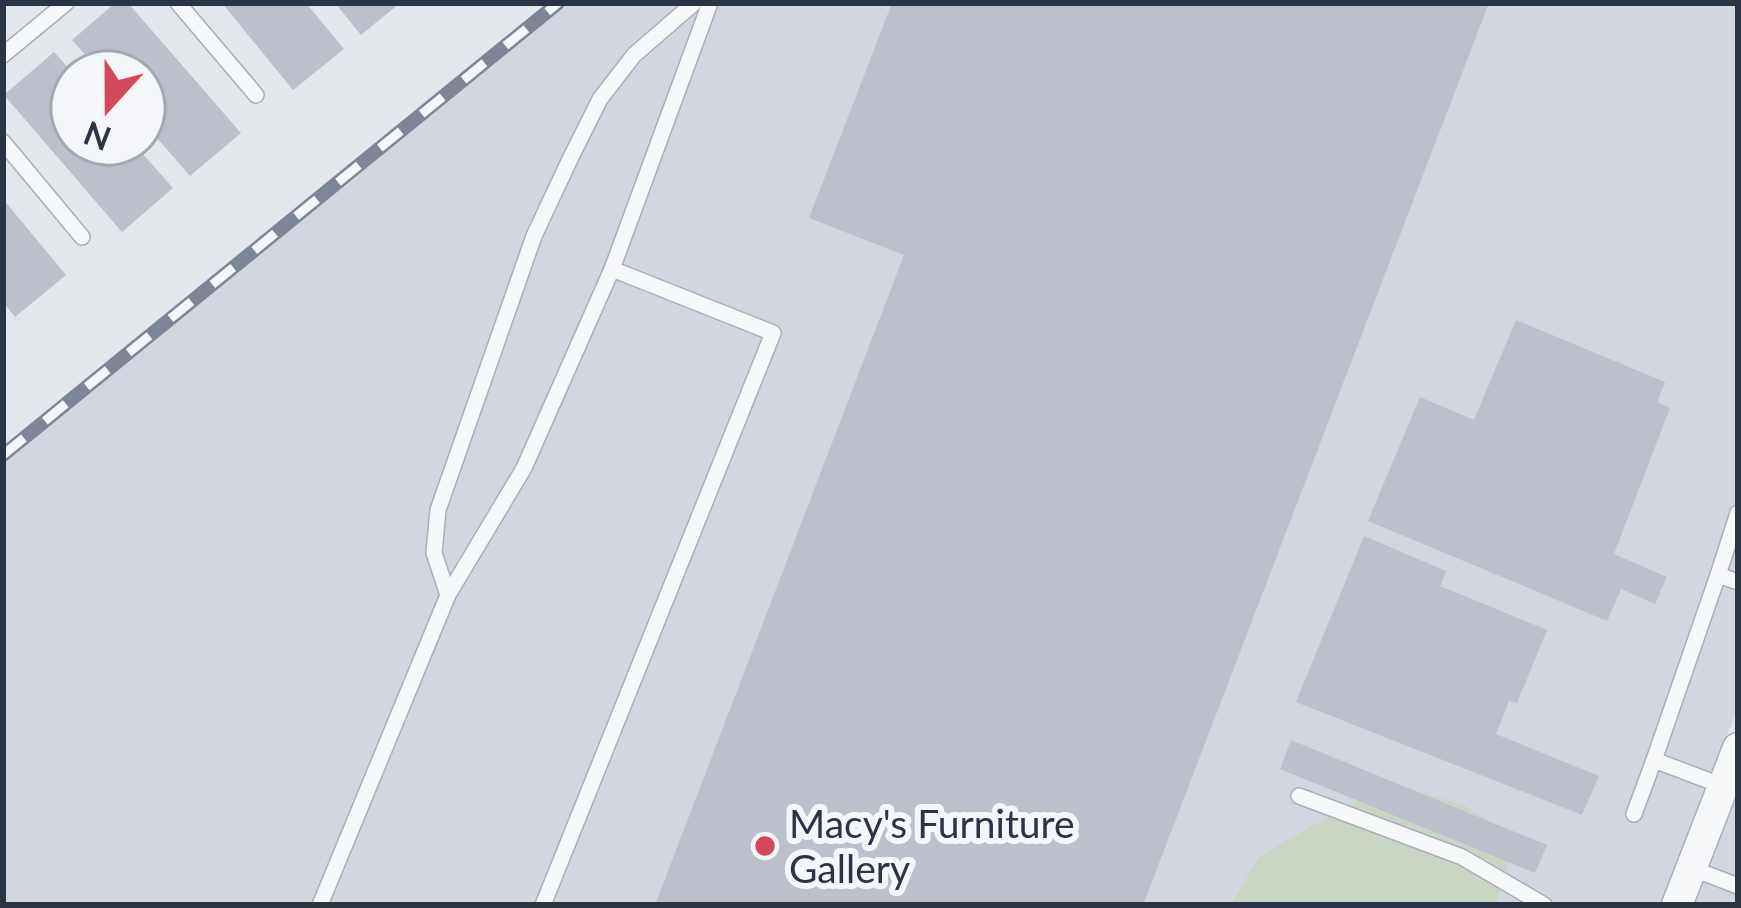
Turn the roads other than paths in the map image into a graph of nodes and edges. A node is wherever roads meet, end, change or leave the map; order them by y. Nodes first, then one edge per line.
1 (66, 3) edge
2 (178, 3) edge
3 (694, 3) edge
4 (710, 3) edge
5 (3, 55) edge
6 (256, 95) dead end
7 (3, 142) edge
8 (82, 237) dead end
9 (612, 268) junction
10 (1738, 513) edge
11 (1718, 574) junction
12 (1738, 582) edge
13 (448, 595) junction
14 (1738, 748) edge
15 (1654, 760) junction
16 (1723, 786) junction
17 (1299, 796) dead end
18 (1634, 814) dead end
19 (1691, 868) junction
20 (1738, 886) edge
21 (320, 905) edge
22 (543, 905) edge
23 (1544, 905) edge
24 (1677, 905) edge

1 - 5 lane
2 - 6 lane
3 - 13 lane
4 - 9 lane
7 - 8 lane
9 - 13 lane
9 - 22 lane
10 - 11 lane
11 - 12 lane
11 - 15 lane
13 - 21 lane
14 - 16 street
15 - 16 lane
15 - 18 lane
16 - 19 street
17 - 23 lane
19 - 20 lane
19 - 24 street

